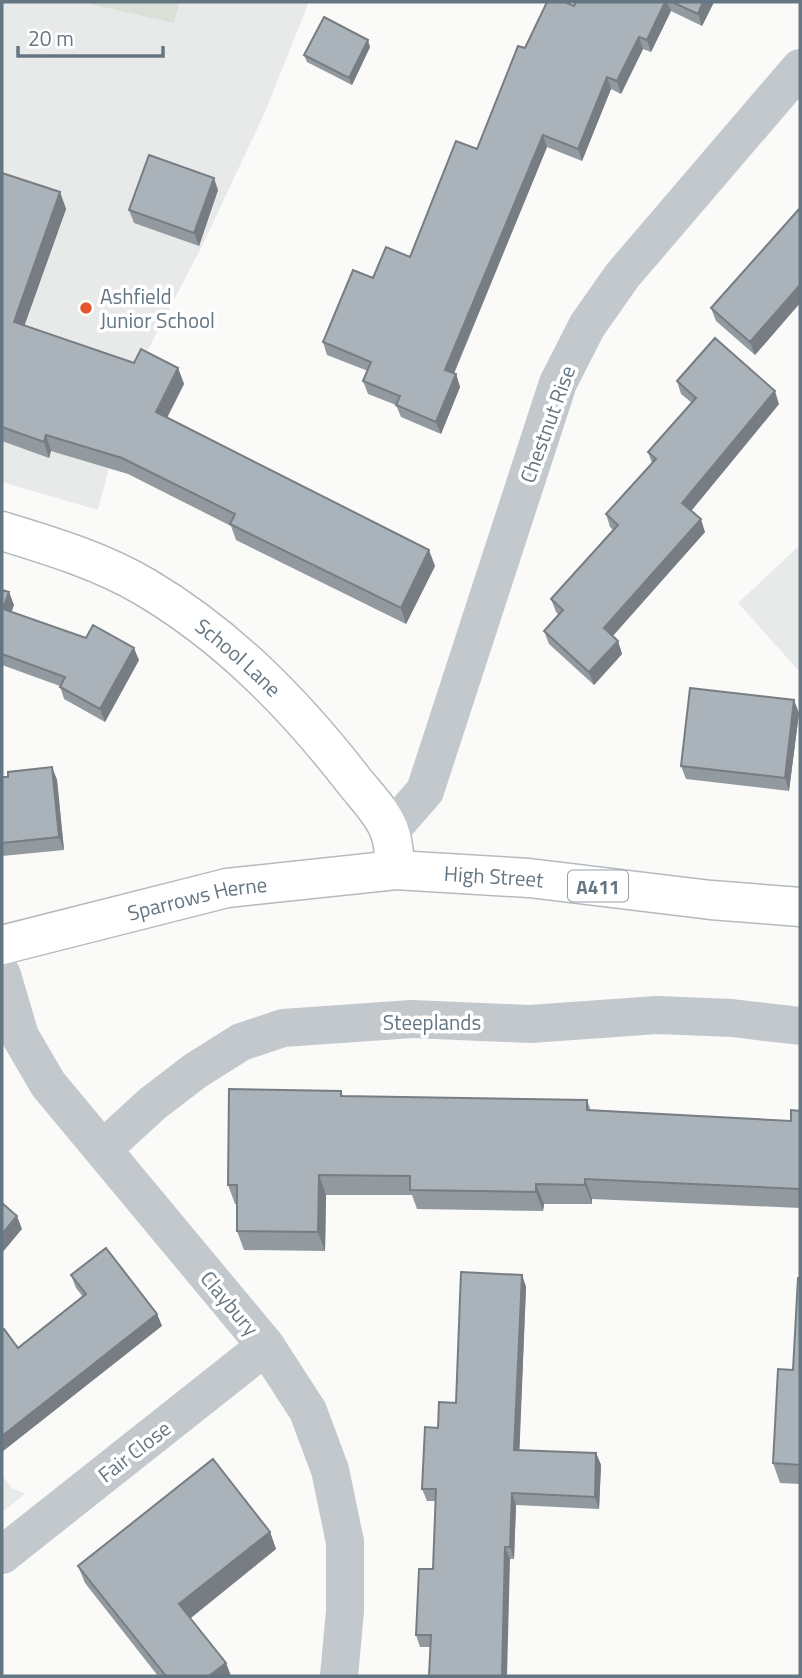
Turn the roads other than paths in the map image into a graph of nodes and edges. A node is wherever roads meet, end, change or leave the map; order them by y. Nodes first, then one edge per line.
1 (800, 68) edge
2 (2, 531) edge
3 (390, 831) junction
4 (396, 870) junction
5 (800, 907) edge
6 (2, 945) edge
7 (2, 975) edge
8 (800, 1026) edge
9 (103, 1149) junction
10 (266, 1346) junction
11 (2, 1555) edge
12 (339, 1676) edge

1 - 3 street, Chestnut Rise
2 - 3 main road, School Lane
3 - 4 main road, School Lane
4 - 5 main road, High Street / A411
4 - 6 main road, Sparrows Herne / A411
7 - 9 street, Claybury
8 - 9 street, Steeplands
9 - 10 street, Claybury
10 - 11 street, Fair Close
10 - 12 street, Claybury

